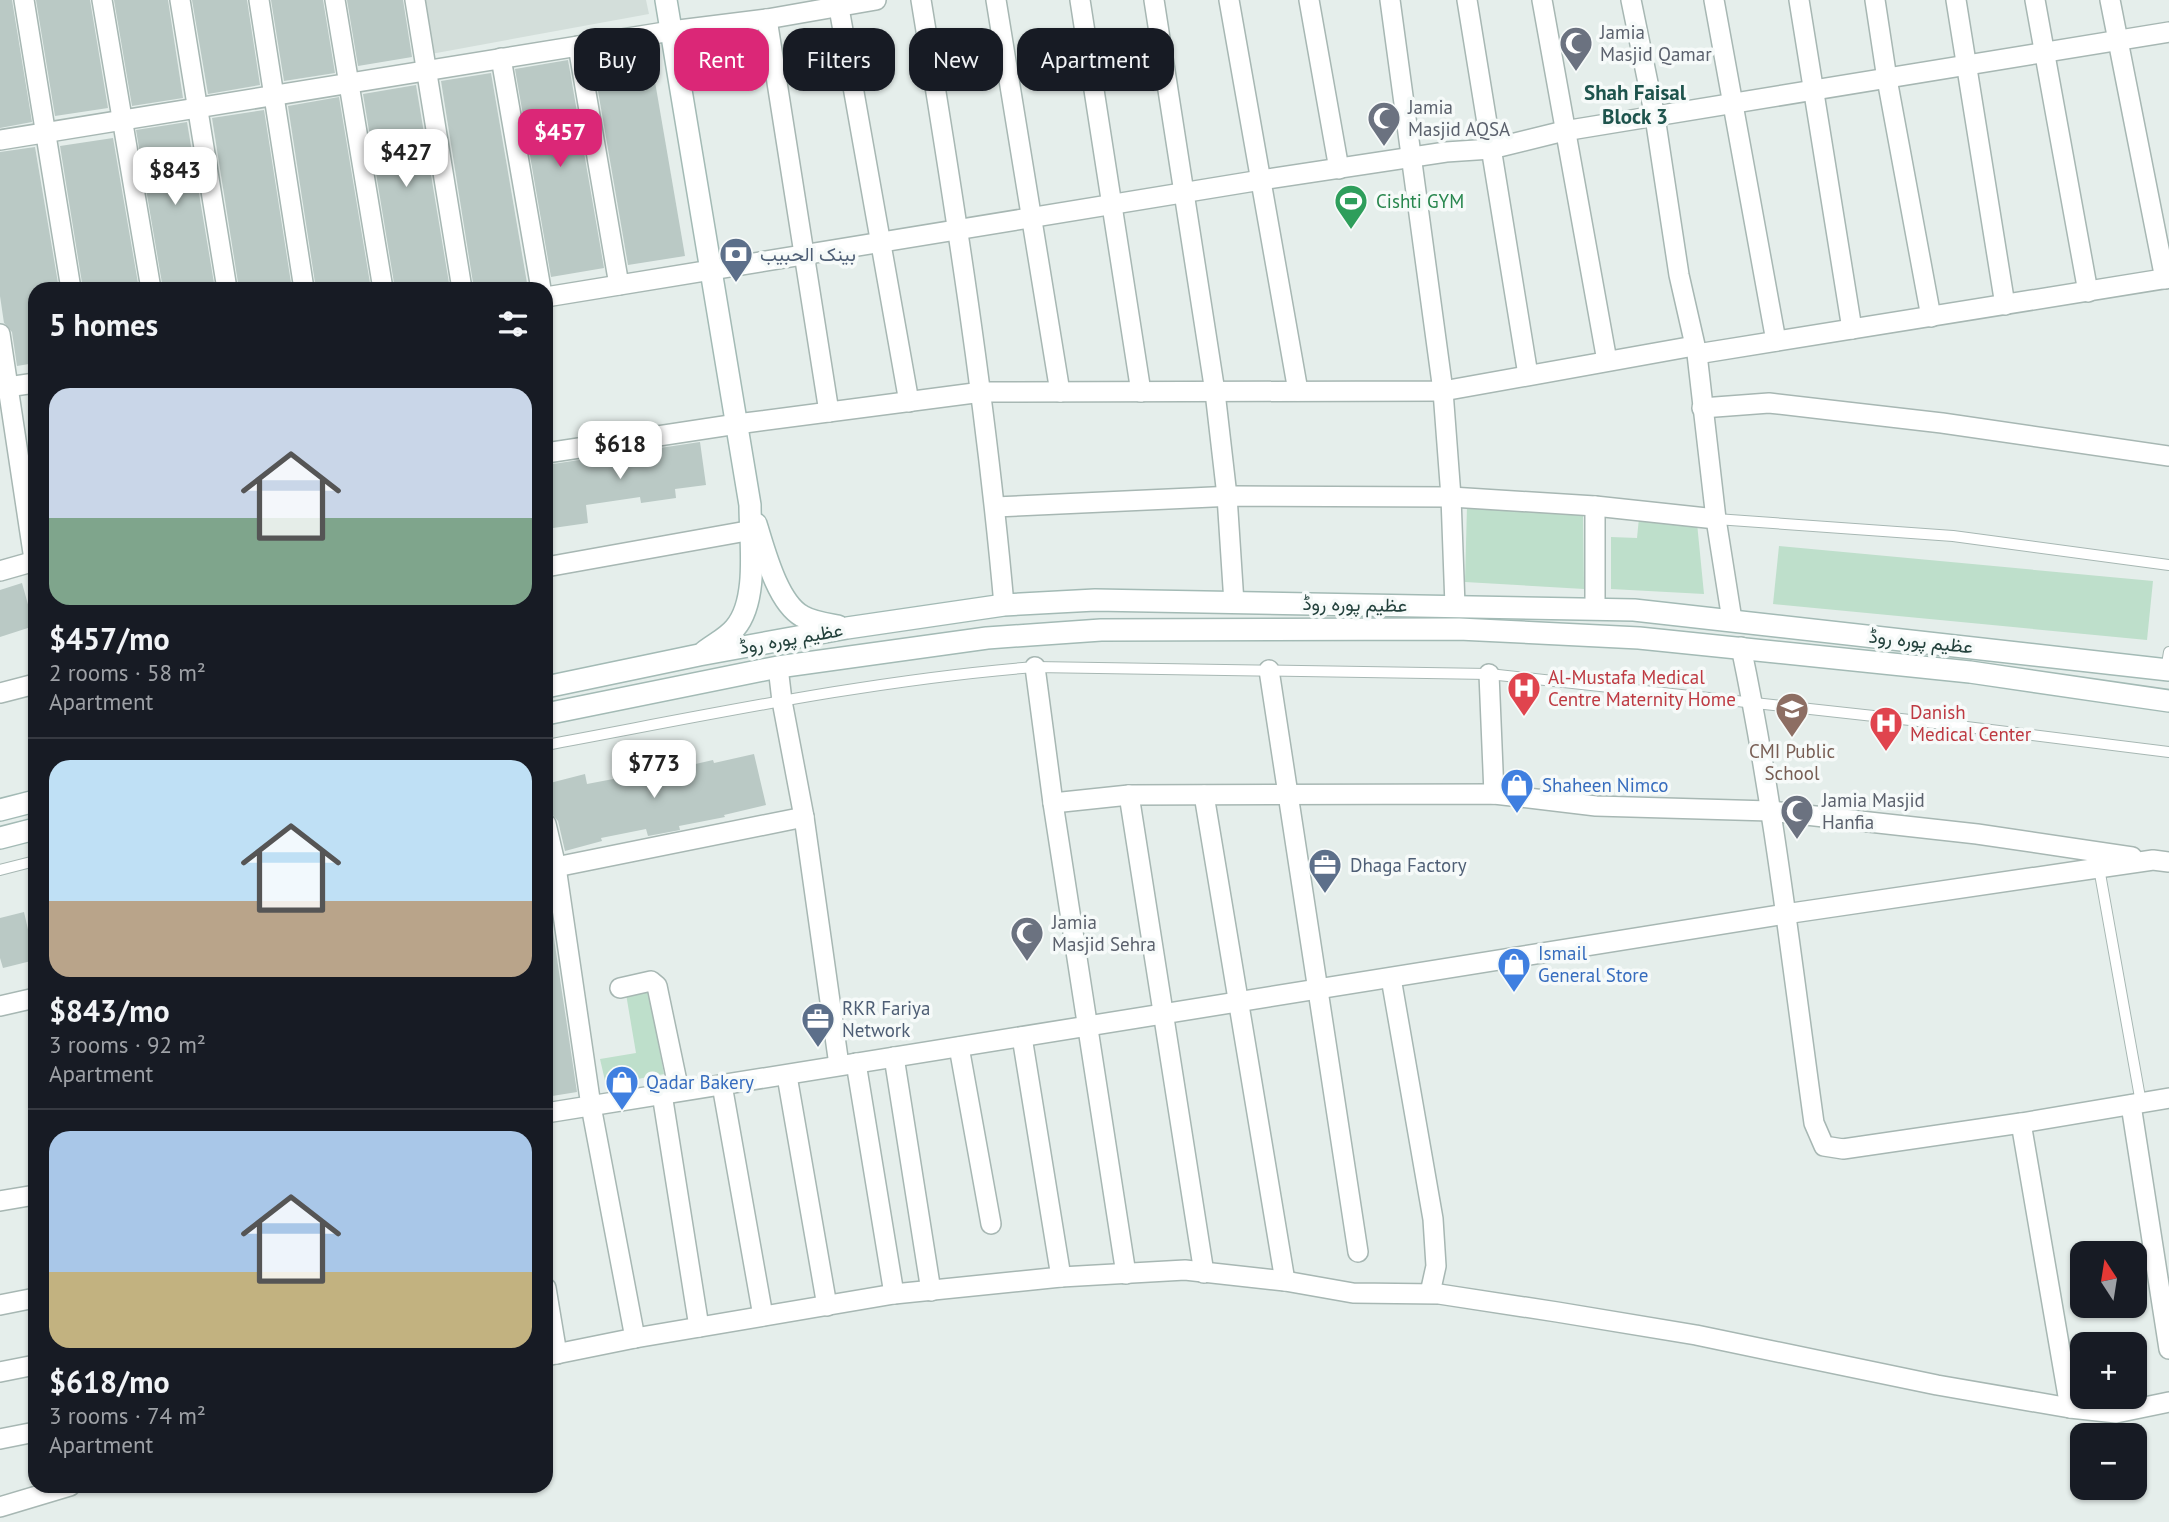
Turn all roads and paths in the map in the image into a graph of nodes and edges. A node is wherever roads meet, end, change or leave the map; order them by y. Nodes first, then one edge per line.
1 (24, 0) edge
2 (102, 0) edge
3 (180, 0) edge
4 (258, 0) edge
5 (335, 0) edge
6 (415, 0) edge
7 (666, 0) edge
8 (876, 0) edge
9 (921, 0) edge
10 (996, 0) edge
11 (1080, 0) edge
12 (1154, 0) edge
13 (1229, 0) edge
14 (1308, 0) edge
15 (1390, 0) edge
16 (1467, 0) edge
17 (1542, 0) edge
18 (1631, 0) edge
19 (1714, 0) edge
20 (1800, 0) edge
21 (1875, 0) edge
22 (1956, 0) edge
23 (2035, 0) edge
24 (2110, 0) edge
25 (794, 7) edge
26 (839, 8) junction
27 (768, 19) junction
28 (671, 30) junction
29 (660, 32) edge
30 (2169, 32) edge
31 (2118, 40) junction
32 (574, 47) edge
33 (2045, 53) junction
34 (501, 58) junction
35 (1967, 67) junction
36 (426, 70) junction
37 (1887, 79) junction
38 (348, 83) junction
39 (586, 91) edge
40 (1813, 91) junction
41 (274, 96) junction
42 (1733, 105) junction
43 (198, 108) junction
44 (1655, 117) junction
45 (123, 120) junction
46 (1564, 131) junction
47 (45, 133) junction
48 (0, 140) edge
49 (1491, 149) junction
50 (1413, 157) junction
51 (1339, 169) junction
52 (1261, 180) junction
53 (1184, 194) junction
54 (1112, 205) junction
55 (1032, 218) junction
56 (959, 230) junction
57 (881, 242) junction
58 (804, 254) junction
59 (711, 269) junction
60 (2167, 279) edge
61 (70, 282) edge
62 (150, 282) edge
63 (226, 282) edge
64 (303, 282) edge
65 (382, 282) edge
66 (461, 282) edge
67 (540, 282) edge
68 (619, 285) junction
69 (2088, 292) junction
70 (553, 296) edge
71 (2006, 304) junction
72 (1931, 317) junction
73 (1853, 329) junction
74 (0, 334) edge
75 (1776, 341) junction
76 (1696, 350) junction
77 (1607, 361) junction
78 (1528, 375) junction
79 (28, 384) edge
80 (5, 388) edge
81 (1298, 391) junction
82 (1443, 391) junction
83 (982, 392) junction
84 (1060, 392) junction
85 (1141, 392) junction
86 (1215, 392) junction
87 (909, 402) junction
88 (1702, 408) junction
89 (829, 412) junction
90 (737, 424) junction
91 (553, 452) edge
92 (2169, 456) edge
93 (1227, 496) junction
94 (1451, 497) junction
95 (1595, 506) junction
96 (995, 507) junction
97 (1716, 519) junction
98 (28, 522) edge
99 (754, 530) junction
100 (28, 565) edge
101 (2169, 565) edge
102 (553, 566) edge
103 (0, 572) edge
104 (1234, 603) junction
105 (1004, 605) junction
106 (1455, 606) junction
107 (1595, 609) junction
108 (1732, 620) junction
109 (847, 628) junction
110 (1741, 648) junction
111 (1976, 648) junction
112 (699, 655) junction
113 (2168, 664) edge
114 (778, 667) junction
115 (1035, 667) junction
116 (1269, 670) junction
117 (1970, 673) junction
118 (1489, 674) junction
119 (28, 686) edge
120 (553, 686) edge
121 (0, 693) edge
122 (782, 701) junction
123 (2169, 701) edge
124 (1753, 703) junction
125 (553, 713) edge
126 (553, 744) edge
127 (2169, 752) edge
128 (1494, 794) junction
129 (1129, 795) junction
130 (1204, 795) junction
131 (1289, 795) junction
132 (28, 803) edge
133 (1053, 803) junction
134 (0, 810) edge
135 (1770, 811) junction
136 (804, 817) junction
137 (28, 831) edge
138 (0, 838) edge
139 (2161, 861) edge
140 (28, 863) edge
141 (553, 868) edge
142 (2099, 868) junction
143 (0, 870) edge
144 (554, 915) edge
145 (1785, 915) junction
146 (1391, 978) junction
147 (621, 988) dead end
148 (1317, 990) junction
149 (28, 1000) edge
150 (1238, 1002) junction
151 (0, 1006) edge
152 (1163, 1016) junction
153 (1088, 1026) junction
154 (1022, 1037) junction
155 (959, 1047) junction
156 (894, 1057) junction
157 (848, 1064) junction
158 (787, 1076) junction
159 (722, 1085) junction
160 (671, 1093) junction
161 (2169, 1098) edge
162 (2136, 1104) junction
163 (591, 1106) junction
164 (553, 1112) edge
165 (2021, 1123) junction
166 (28, 1196) edge
167 (0, 1201) edge
168 (991, 1224) dead end
169 (1359, 1251) dead end
170 (1204, 1272) junction
171 (1126, 1274) junction
172 (1061, 1278) junction
173 (1285, 1281) junction
174 (931, 1291) junction
175 (1430, 1293) junction
176 (894, 1294) junction
177 (28, 1299) edge
178 (0, 1305) edge
179 (827, 1306) junction
180 (763, 1315) junction
181 (699, 1327) junction
182 (635, 1338) junction
183 (2169, 1349) edge
184 (553, 1355) edge
185 (28, 1366) edge
186 (0, 1372) edge
187 (2169, 1402) edge
188 (2147, 1407) edge
189 (2070, 1408) joint
190 (2079, 1409) edge
191 (2135, 1409) edge
192 (28, 1433) edge
193 (0, 1439) edge
194 (47, 1493) edge
195 (0, 1507) edge

1 - 47 street
2 - 45 street
3 - 43 street
4 - 41 street
5 - 38 street
6 - 36 street
7 - 28 main road
8 - 26 street
9 - 56 street
10 - 55 street
11 - 54 street
12 - 53 street
13 - 52 street
14 - 51 street
15 - 50 street
16 - 49 street
17 - 46 street
18 - 44 street
19 - 42 street
20 - 40 street
21 - 37 street
22 - 35 street
23 - 33 street
24 - 31 street
25 - 26 street
25 - 27 street
26 - 57 street
27 - 28 street
27 - 58 street
28 - 29 street
28 - 59 main road
30 - 31 street
31 - 33 street
31 - 60 street
32 - 34 street
33 - 35 street
33 - 69 street
34 - 36 street
34 - 67 street
35 - 37 street
35 - 71 street
36 - 38 street
36 - 66 street
37 - 40 street
37 - 72 street
38 - 41 street
38 - 65 street
39 - 68 street
40 - 42 street
40 - 73 street
41 - 43 street
41 - 64 street
42 - 44 street
42 - 75 street
43 - 45 street
43 - 63 street
44 - 46 street
44 - 76 street
45 - 47 street
45 - 62 street
46 - 49 street
46 - 77 street
47 - 48 street
47 - 61 street
49 - 50 street
49 - 78 street
50 - 51 street
50 - 82 street
51 - 52 street
52 - 53 street
52 - 81 street
53 - 54 street
53 - 86 street
54 - 55 street
54 - 85 street
55 - 56 street
55 - 84 street
56 - 57 street
56 - 83 street
57 - 58 street
57 - 87 street
58 - 59 street
58 - 89 street
59 - 68 street
59 - 90 main road
60 - 69 street
68 - 70 street
69 - 71 street
71 - 72 street
72 - 73 street
73 - 75 street
74 - 80 street
75 - 76 street
76 - 77 street
76 - 88 street
77 - 78 street
78 - 82 street
79 - 80 street
80 - 98 street
81 - 82 street
81 - 86 street
82 - 94 street
83 - 84 street
83 - 87 street
83 - 96 street
84 - 85 street
85 - 86 street
86 - 93 street
87 - 89 street
88 - 92 street
88 - 97 street
89 - 90 street
90 - 91 street
90 - 99 main road
93 - 94 street
93 - 96 street
93 - 104 street
94 - 95 street
94 - 106 street
95 - 97 street
95 - 107 street
96 - 105 street
97 - 101 lane
97 - 108 street
99 - 102 street
99 - 109 main road
99 - 112 main road
100 - 103 street
104 - 105 main road, عظیم پورہ روڈ
104 - 106 main road, عظیم پورہ روڈ
105 - 109 main road, عظیم پورہ روڈ
106 - 107 main road, عظیم پورہ روڈ
107 - 108 main road, عظیم پورہ روڈ
108 - 111 main road, عظیم پورہ روڈ
109 - 112 main road, عظیم پورہ روڈ
110 - 114 main road, عظیم پورہ روڈ
110 - 117 main road, عظیم پورہ روڈ
110 - 124 street
111 - 113 main road, عظیم پورہ روڈ
111 - 117 main road
112 - 120 main road, عظیم پورہ روڈ
114 - 122 street
114 - 125 main road, عظیم پورہ روڈ
115 - 116 lane
115 - 122 lane
115 - 133 street
116 - 118 lane
116 - 131 street
117 - 123 main road, عظیم پورہ روڈ
118 - 124 lane
118 - 128 street
119 - 121 street
122 - 126 lane
122 - 136 street
124 - 127 lane
124 - 135 street
128 - 131 street
128 - 135 street
129 - 130 street
129 - 133 street
129 - 152 street
130 - 131 street
130 - 150 street
131 - 148 street
132 - 134 main road
133 - 153 street
135 - 139 street
135 - 145 street
136 - 141 street
136 - 157 street
137 - 138 main road
139 - 142 street
140 - 143 lane
142 - 145 street
142 - 162 lane
144 - 163 street
145 - 146 street
145 - 165 street
146 - 148 street
146 - 175 street
147 - 160 street
148 - 150 street
148 - 169 street
149 - 151 street
150 - 152 street
150 - 173 street
152 - 153 street
152 - 170 street
153 - 154 street
153 - 171 street
154 - 155 street
154 - 172 street
155 - 156 street
155 - 168 street
156 - 157 street
156 - 174 street
157 - 158 street
157 - 176 street
158 - 159 street
158 - 179 street
159 - 160 street
159 - 180 street
160 - 163 street
160 - 181 street
161 - 162 street
162 - 165 street
162 - 183 street
163 - 164 street
163 - 182 street
165 - 189 street
166 - 167 street
170 - 171 street
170 - 173 street
171 - 172 street
172 - 174 street
173 - 175 street
174 - 176 street
175 - 189 street
176 - 179 street
177 - 178 street
179 - 180 street
180 - 181 street
181 - 182 street
182 - 184 street
185 - 186 street
187 - 188 street
190 - 191 street
192 - 193 street
194 - 195 street

